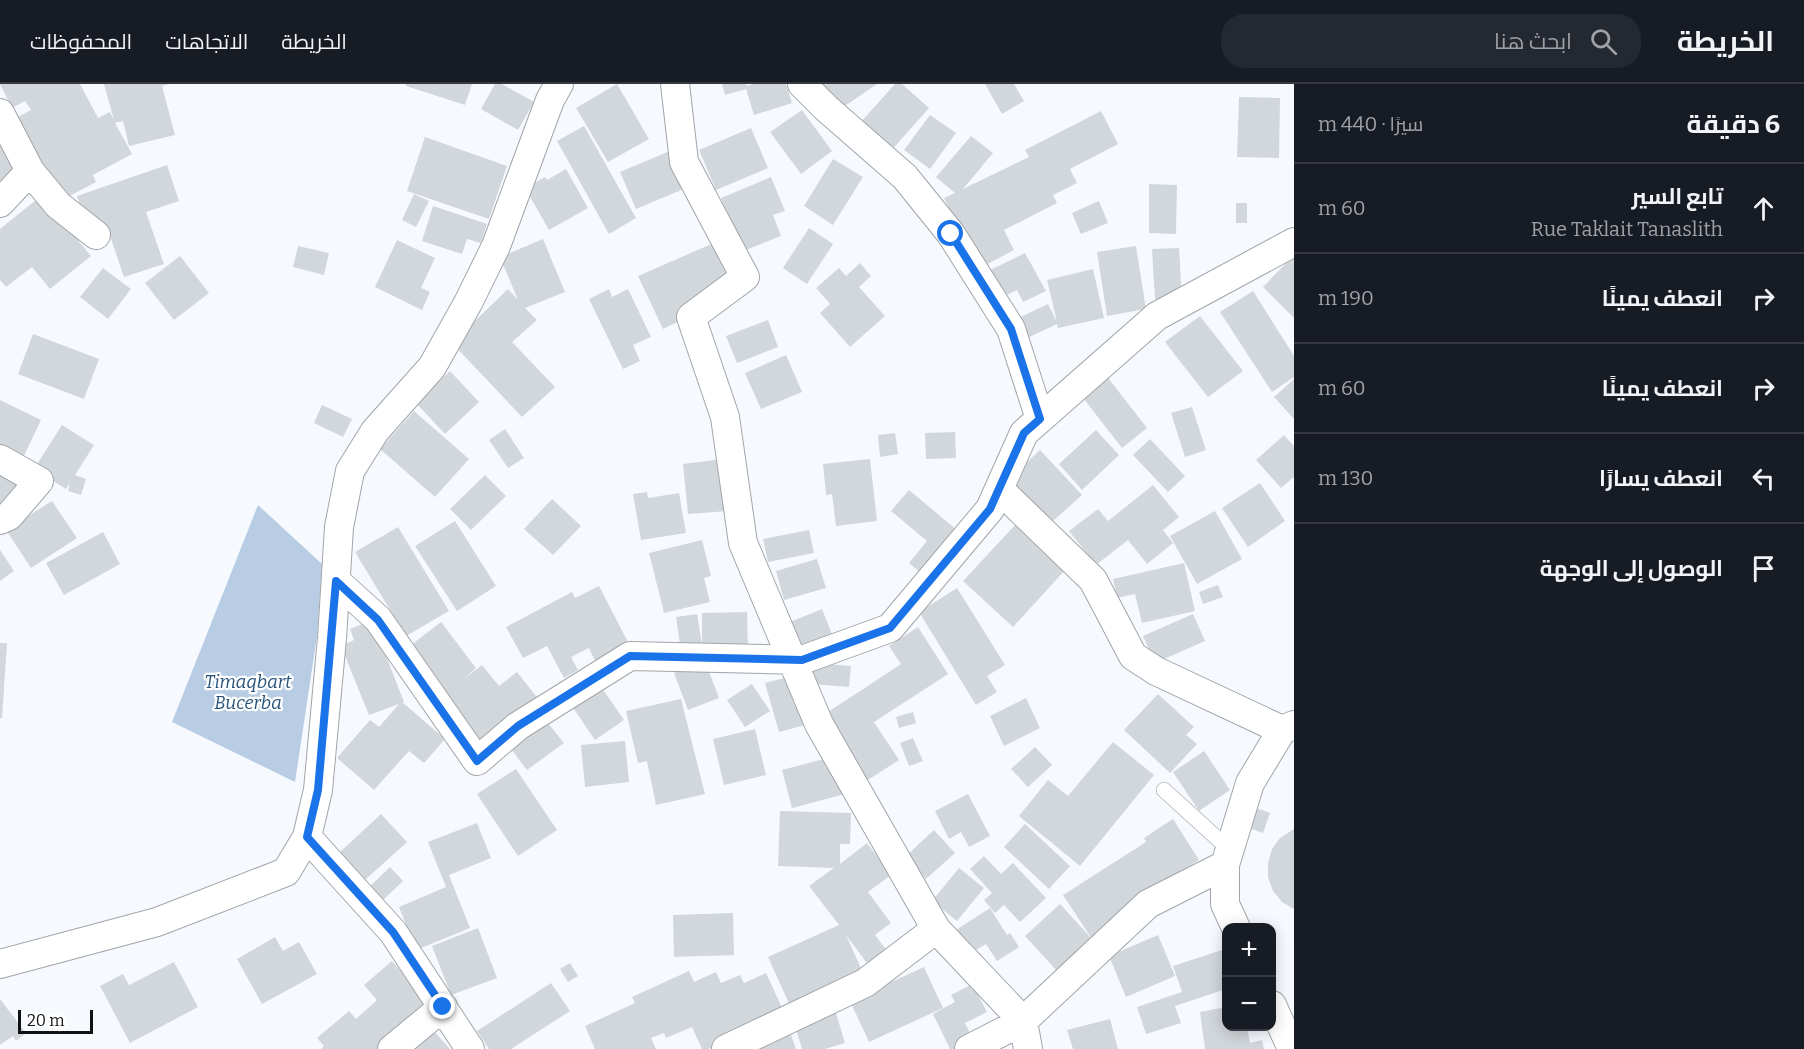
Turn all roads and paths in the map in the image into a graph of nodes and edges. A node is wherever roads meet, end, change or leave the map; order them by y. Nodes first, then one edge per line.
1 (559, 84) edge
2 (675, 84) edge
3 (802, 84) edge
4 (0, 113) edge
5 (30, 171) junction
6 (0, 203) edge
7 (96, 235) dead end
8 (1294, 242) edge
9 (1040, 419) junction
10 (0, 459) edge
11 (999, 489) junction
12 (0, 520) edge
13 (336, 581) junction
14 (792, 660) junction
15 (1288, 728) edge
16 (1164, 790) dead end
17 (307, 837) junction
18 (1227, 858) junction
19 (1234, 923) edge
20 (936, 929) junction
21 (0, 964) edge
22 (443, 1007) junction
23 (1276, 1014) edge
24 (1023, 1021) junction
25 (392, 1049) edge
26 (470, 1049) edge
27 (726, 1049) edge
28 (969, 1049) edge
29 (1028, 1049) edge
30 (1292, 1049) edge

1 - 13 street
2 - 14 street
3 - 9 street
4 - 5 street
5 - 6 street
5 - 7 street
8 - 9 street
9 - 11 street
10 - 12 street
11 - 14 street
11 - 15 street
13 - 14 street
13 - 17 street
14 - 20 street
15 - 18 street
16 - 18 lane
17 - 21 street
17 - 22 street
18 - 19 street
18 - 24 street
20 - 24 street
20 - 27 street
22 - 25 street
22 - 26 street
23 - 30 street
24 - 28 street
24 - 29 street

